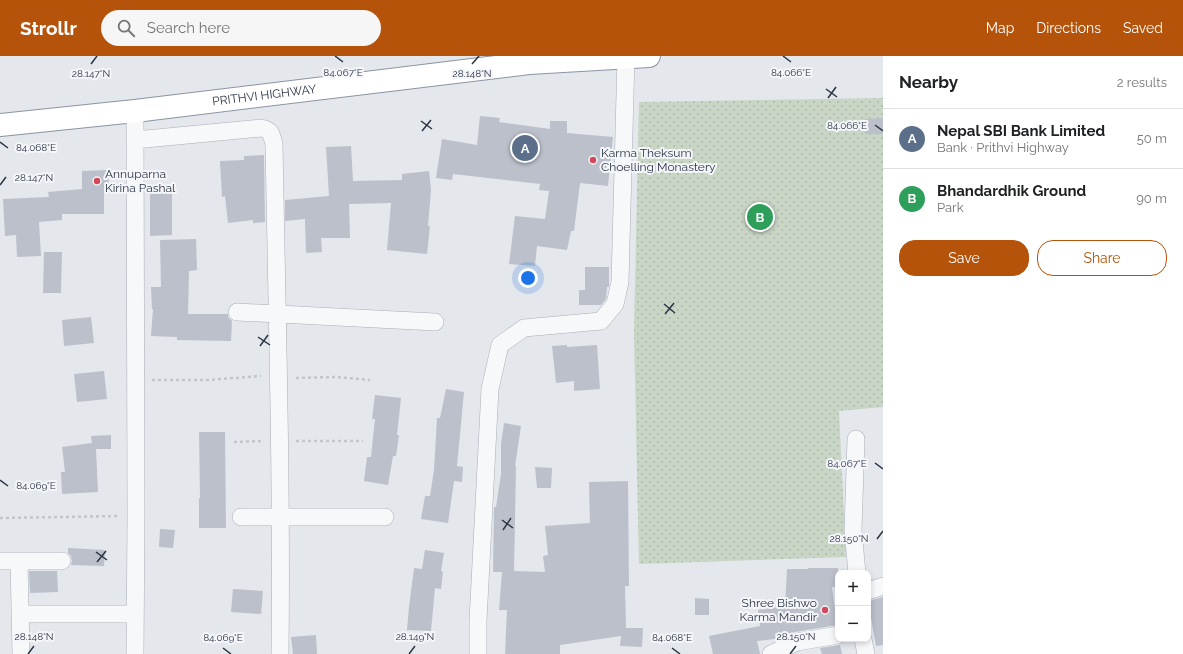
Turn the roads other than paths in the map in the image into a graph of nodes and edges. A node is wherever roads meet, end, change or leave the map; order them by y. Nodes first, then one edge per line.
1 (649, 56) edge
2 (626, 57) junction
3 (135, 111) junction
4 (0, 125) edge
5 (135, 140) junction
6 (237, 312) dead end
7 (277, 313) junction
8 (435, 322) dead end
9 (856, 439) dead end
10 (241, 517) dead end
11 (281, 517) junction
12 (385, 517) dead end
13 (0, 561) edge
14 (19, 561) junction
15 (62, 561) dead end
16 (857, 570) edge
17 (883, 586) edge
18 (871, 590) edge
19 (20, 614) junction
20 (135, 614) junction
21 (835, 636) edge
22 (864, 642) edge
23 (21, 654) edge
24 (135, 654) edge
25 (280, 654) edge
26 (478, 654) edge
27 (771, 654) edge
28 (866, 654) edge

1 - 2 highway, PRITHVI HIGHWAY
2 - 3 highway, PRITHVI HIGHWAY
2 - 26 street
3 - 4 highway, PRITHVI HIGHWAY
3 - 5 street
5 - 7 street
5 - 20 street
6 - 7 street
7 - 8 street
7 - 11 street
9 - 16 street
10 - 11 street
11 - 12 street
11 - 25 street
13 - 14 street
14 - 15 street
14 - 19 street
17 - 18 street
19 - 20 street
19 - 23 street
20 - 24 street
21 - 27 street
22 - 28 street

